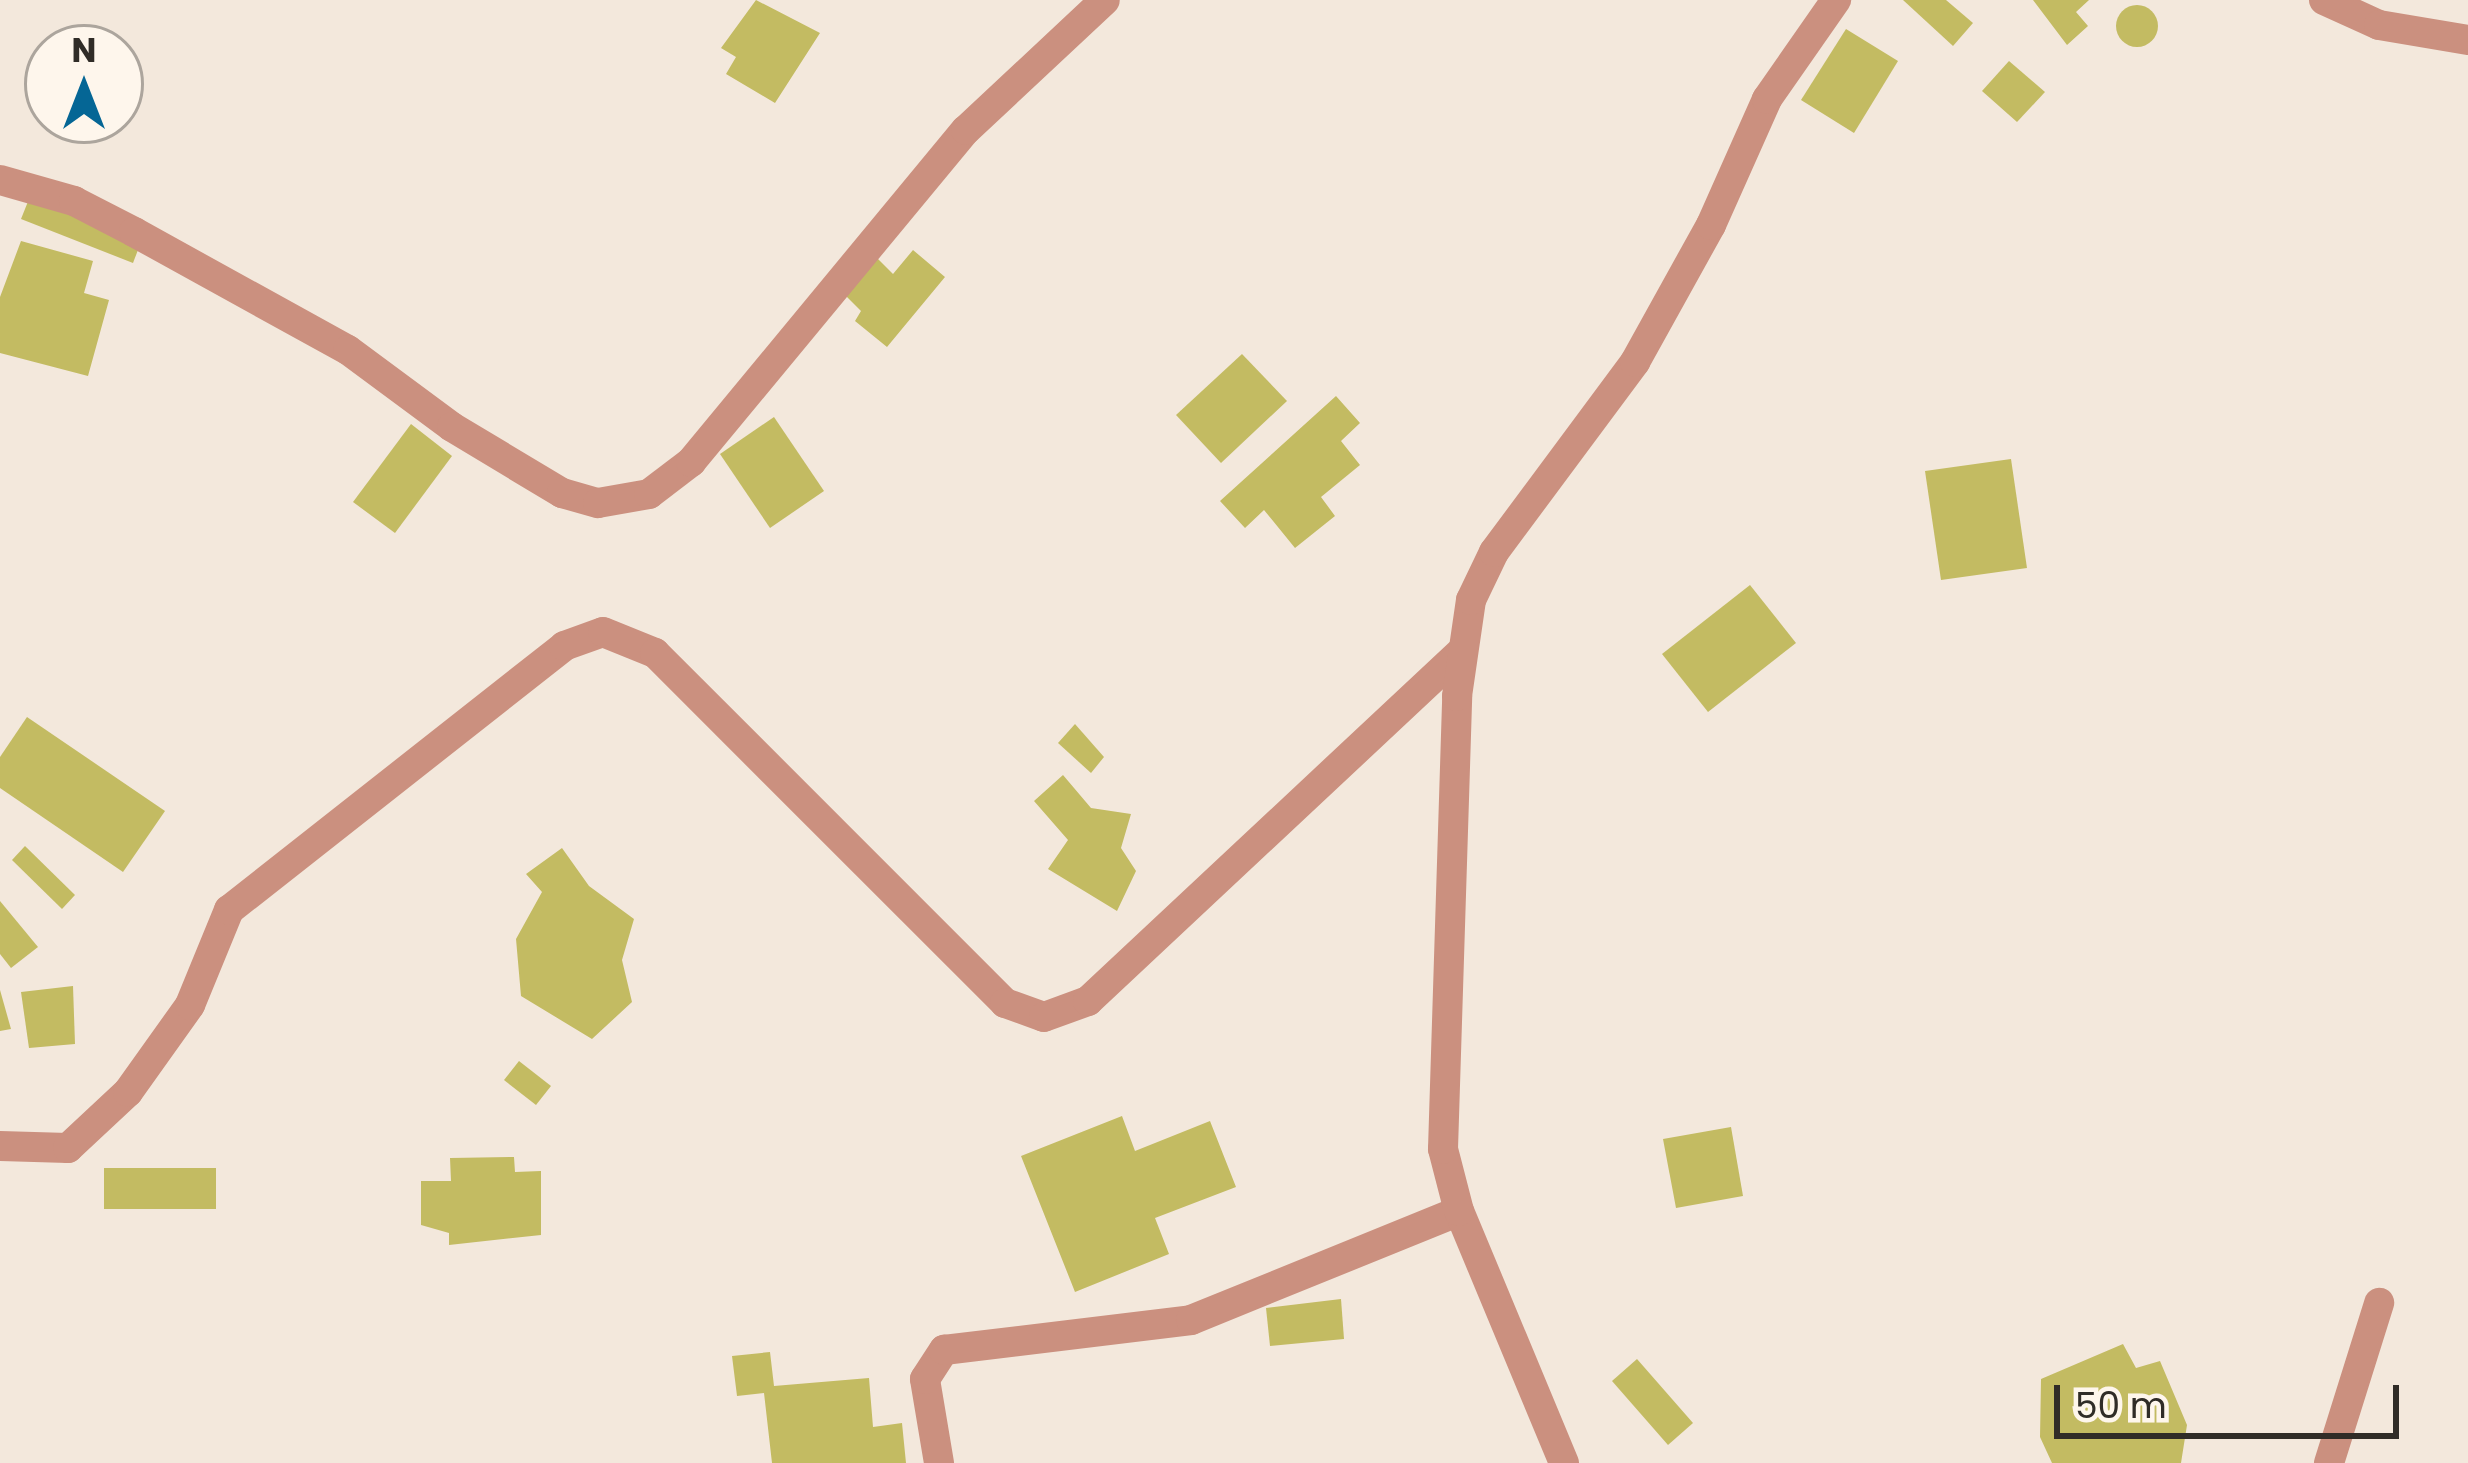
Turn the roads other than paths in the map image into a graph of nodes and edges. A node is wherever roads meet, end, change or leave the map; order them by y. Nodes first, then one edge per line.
1 (1105, 0) edge
2 (2324, 0) edge
3 (1818, 6) edge
4 (2468, 40) edge
5 (0, 180) edge
6 (1462, 651) junction
7 (0, 1146) edge
8 (1460, 1211) junction
9 (2379, 1303) dead end
10 (939, 1463) edge
11 (1564, 1463) edge
12 (2329, 1463) edge

1 - 5 street
2 - 4 street
3 - 6 street
6 - 7 street
6 - 8 street
8 - 10 street
8 - 11 street
9 - 12 street

